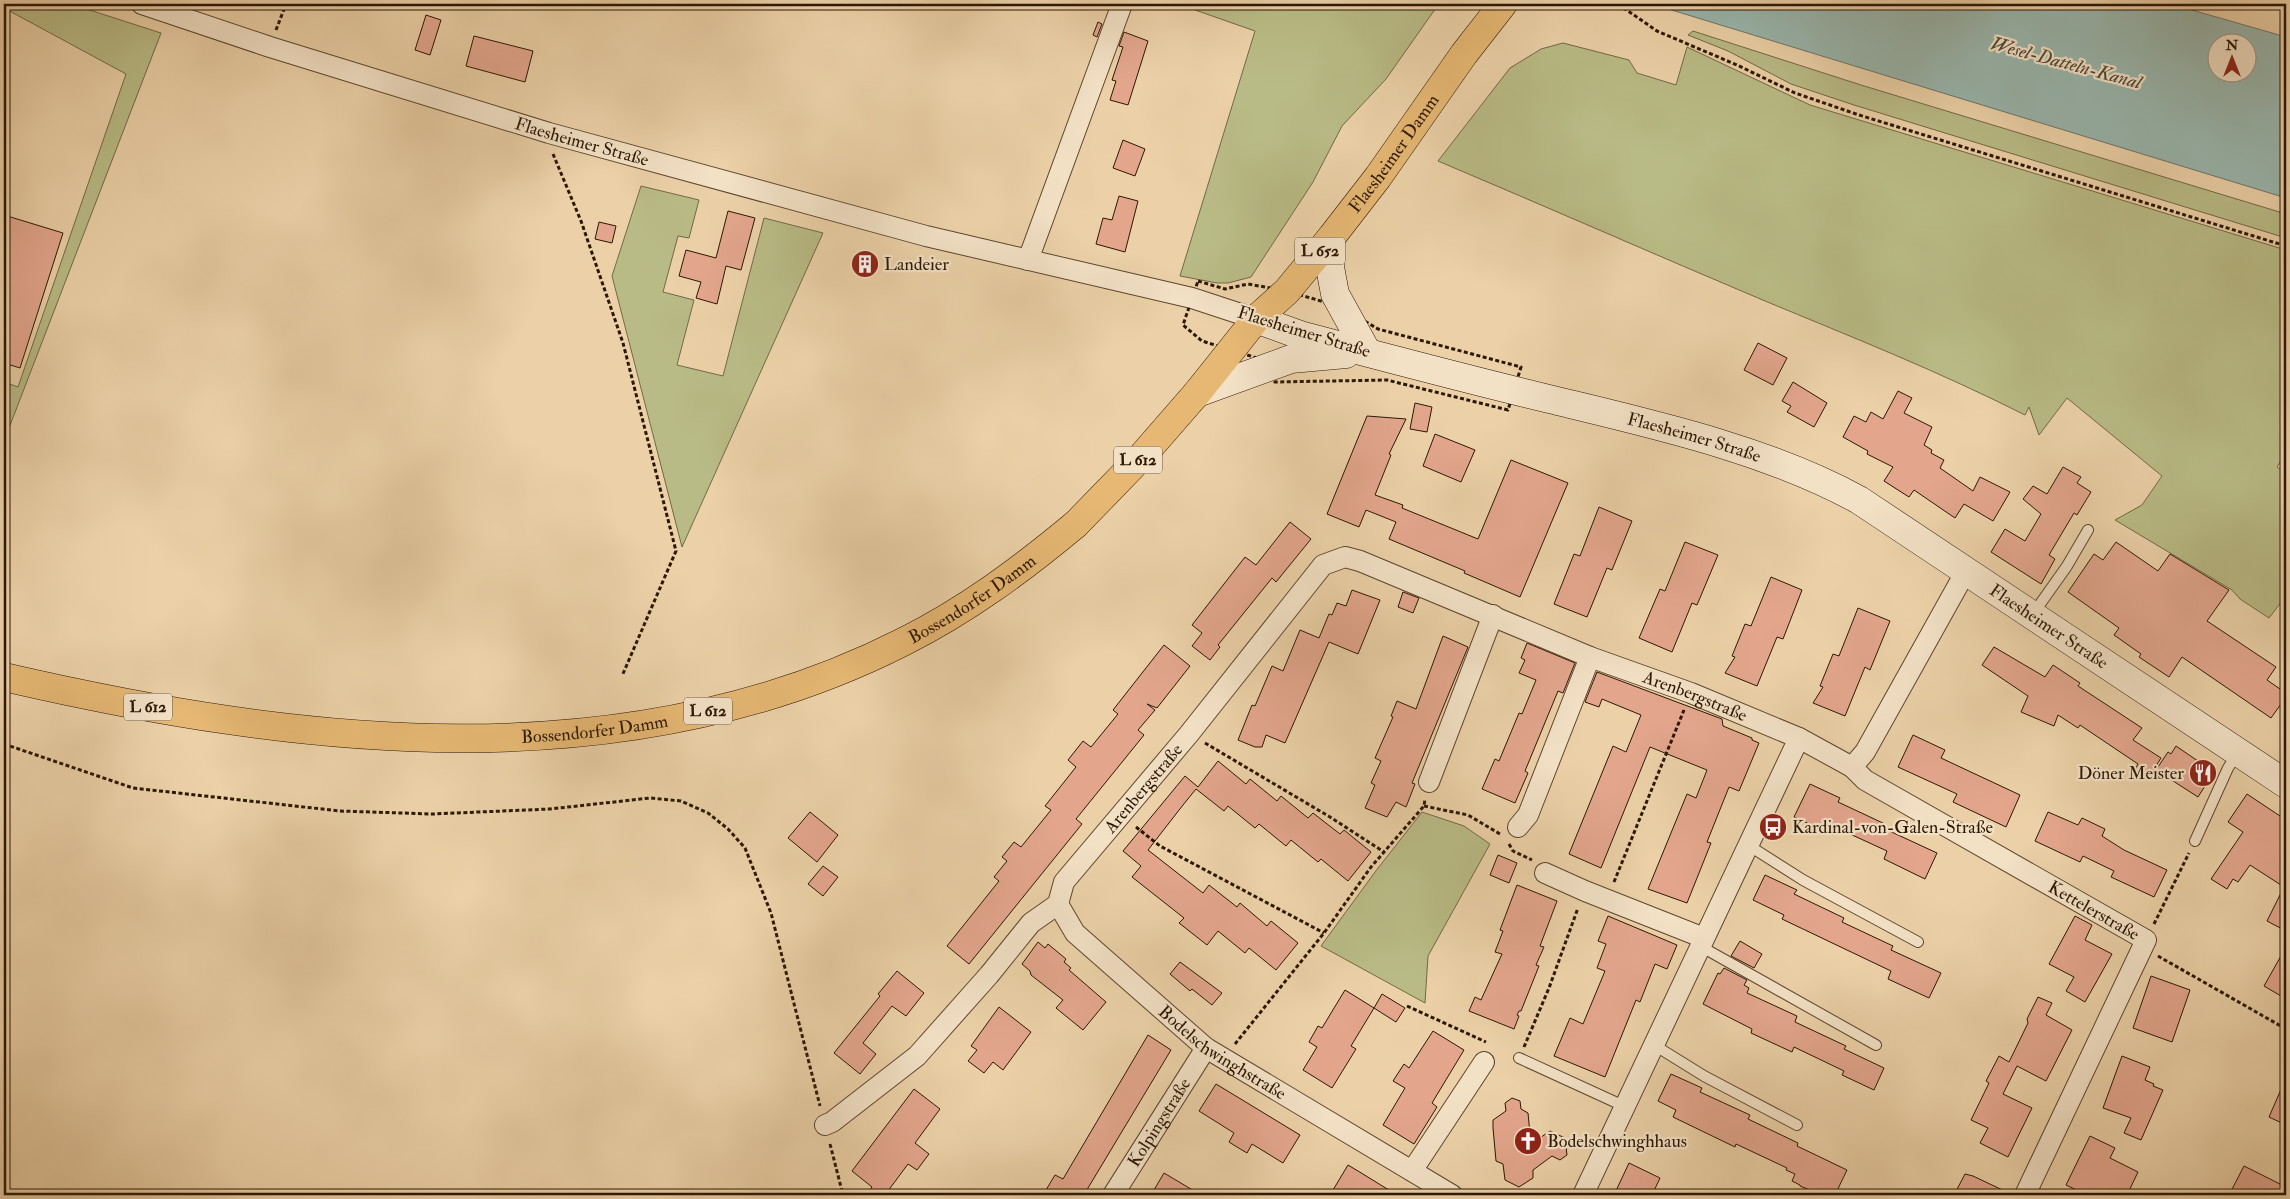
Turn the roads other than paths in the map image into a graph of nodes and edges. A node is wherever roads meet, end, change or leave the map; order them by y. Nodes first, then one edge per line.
1 (142, 4) edge
2 (1122, 4) edge
3 (1503, 4) edge
4 (1330, 239) junction
5 (1028, 260) junction
6 (1256, 319) junction
7 (1367, 352) junction
8 (1197, 394) junction
9 (2088, 530) dead end
10 (1966, 571) junction
11 (1493, 615) junction
12 (2032, 615) junction
13 (1590, 657) junction
14 (4, 677) edge
15 (1799, 738) junction
16 (2238, 753) junction
17 (1852, 767) junction
18 (1429, 782) road end
19 (2286, 784) edge
20 (1518, 827) dead end
21 (2195, 841) road end
22 (1748, 846) junction
23 (1545, 873) road end
24 (1058, 904) junction
25 (1702, 942) junction
26 (1918, 942) dead end
27 (1654, 1045) junction
28 (1876, 1045) dead end
29 (1206, 1048) junction
30 (1520, 1058) road end
31 (1484, 1062) dead end
32 (1626, 1107) junction
33 (825, 1125) road end
34 (1797, 1125) dead end
35 (1412, 1171) junction
36 (1428, 1189) edge
37 (1112, 1195) edge
38 (1452, 1195) edge
39 (1583, 1195) edge
40 (2025, 1195) edge

1 - 5 street, Flaesheimer Straße
2 - 5 street
3 - 4 main road, Flaesheimer Damm / L 652
4 - 6 main road, Flaesheimer Damm / L 652
4 - 7 main road
5 - 6 street, Flaesheimer Straße
6 - 7 main road, Flaesheimer Straße
6 - 8 main road, Bossendorfer Damm / L 612
7 - 8 main road
7 - 10 main road, Flaesheimer Straße
8 - 14 main road, Bossendorfer Damm / L 612
9 - 12 lane
10 - 12 main road, Flaesheimer Straße
10 - 17 street
11 - 13 street, Arenbergstraße
11 - 18 street
11 - 24 street, Arenbergstraße
12 - 16 main road, Flaesheimer Straße
13 - 15 street, Arenbergstraße
13 - 20 street
15 - 17 street
15 - 22 street
16 - 19 main road, Flaesheimer Straße
16 - 21 lane
17 - 40 street, Kettelerstraße
22 - 25 street
22 - 26 lane
23 - 25 street
24 - 29 street, Bodelschwinghstraße
24 - 33 street
25 - 27 street
25 - 28 lane
27 - 32 street
27 - 34 lane
29 - 35 street, Bodelschwinghstraße
29 - 37 street, Kolpingstraße
30 - 32 lane
31 - 35 street
32 - 39 street
35 - 36 street, Bodelschwinghstraße
36 - 38 street, Bodelschwinghstraße

